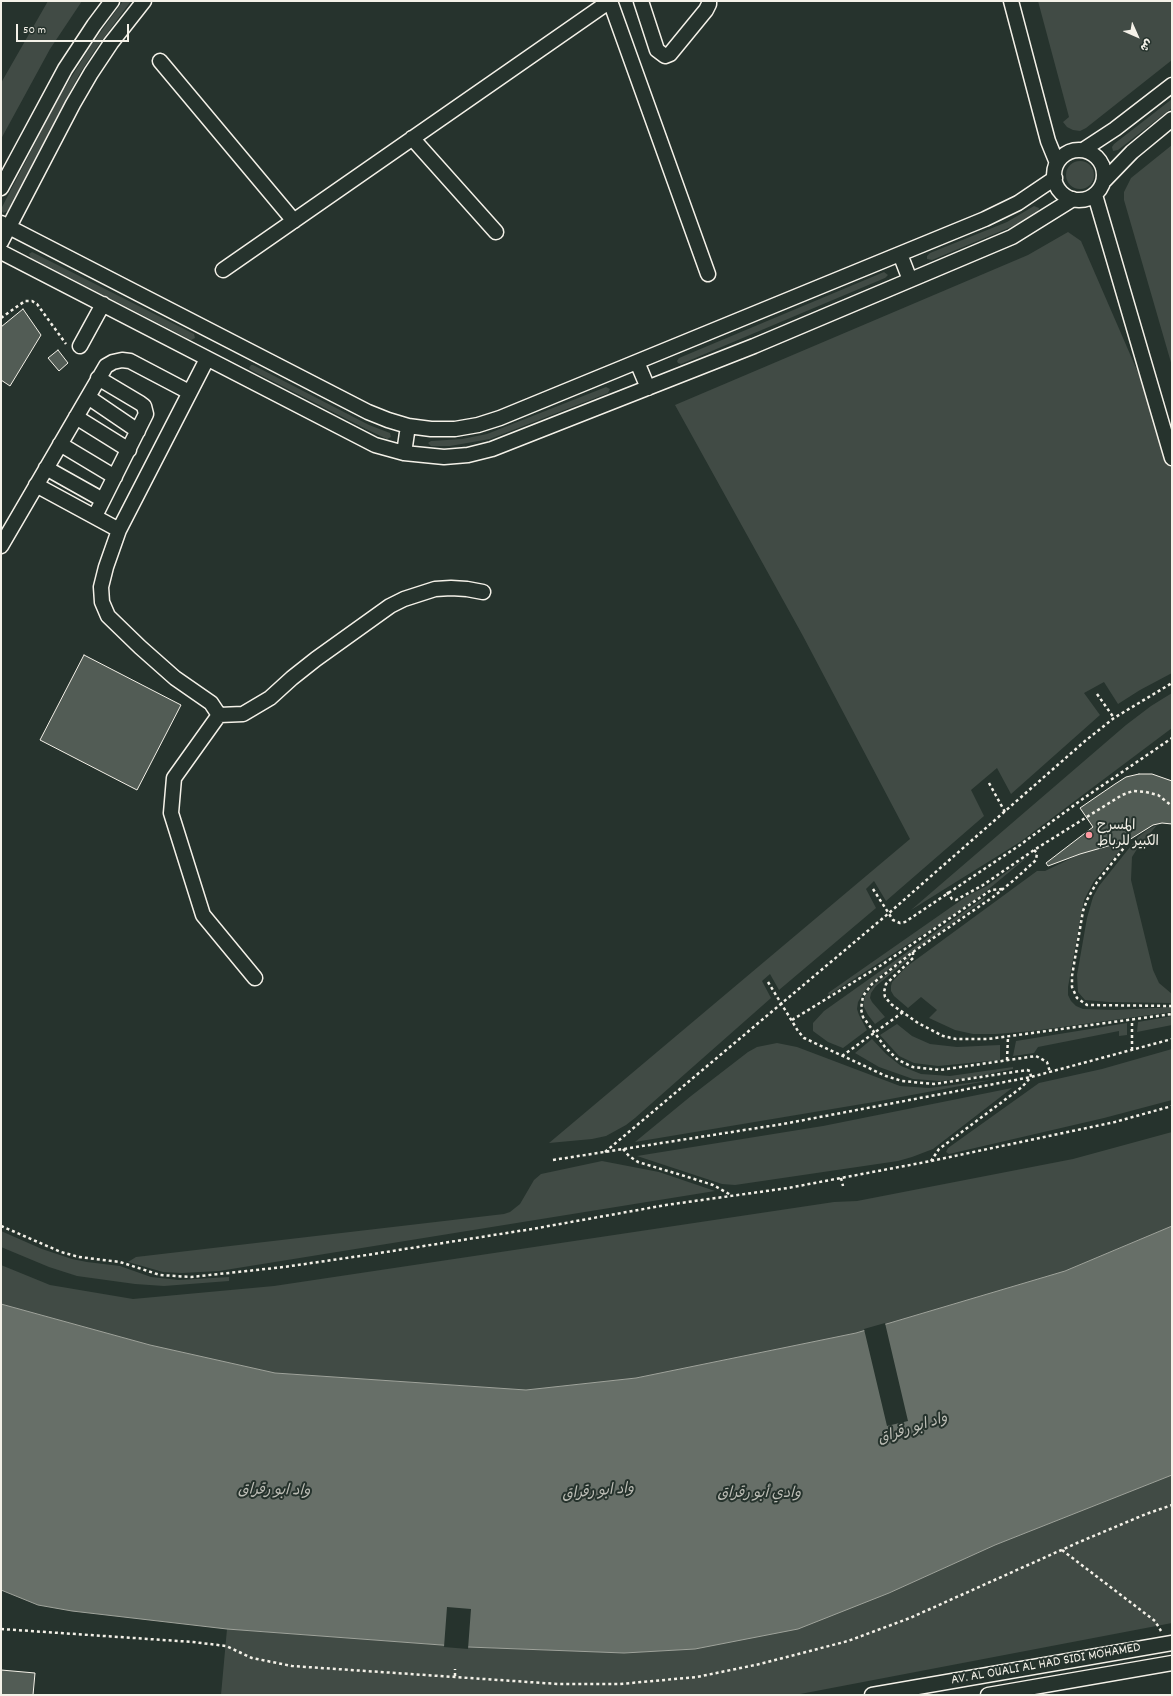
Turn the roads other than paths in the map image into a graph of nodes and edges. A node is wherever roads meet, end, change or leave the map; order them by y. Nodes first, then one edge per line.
1 (112, 1) edge
2 (144, 1) edge
3 (610, 1) edge
4 (641, 1) edge
5 (709, 1) edge
6 (1011, 1) edge
7 (160, 61) dead end
8 (1172, 86) edge
9 (1172, 120) edge
10 (412, 138) junction
11 (1083, 150) junction
12 (1057, 163) junction
13 (1054, 178) junction
14 (1104, 181) junction
15 (1, 188) edge
16 (1095, 195) junction
17 (1073, 199) junction
18 (294, 221) junction
19 (5, 225) edge
20 (496, 232) dead end
21 (1, 242) edge
22 (1, 252) edge
23 (900, 254) junction
24 (223, 270) dead end
25 (708, 274) dead end
26 (910, 280) junction
27 (103, 304) junction
28 (74, 346) road end
29 (207, 358) junction
30 (637, 362) junction
31 (98, 378) junction
32 (648, 388) junction
33 (189, 392) junction
34 (88, 397) junction
35 (76, 417) junction
36 (408, 426) junction
37 (138, 432) junction
38 (60, 444) junction
39 (129, 450) junction
40 (404, 453) junction
41 (1172, 458) edge
42 (46, 468) junction
43 (115, 477) junction
44 (36, 485) junction
45 (103, 500) junction
46 (94, 516) junction
47 (119, 530) junction
48 (1, 546) edge
49 (483, 592) dead end
50 (219, 715) junction
51 (255, 978) dead end
52 (1172, 1643) edge
53 (1172, 1663) edge
54 (872, 1695) edge
55 (988, 1695) edge

1 - 15 street
2 - 19 street
3 - 10 street
3 - 25 street
4 - 5 street
6 - 12 street
7 - 18 street
8 - 11 street
9 - 14 street
10 - 18 street
10 - 20 street
11 - 12 street
11 - 14 street
12 - 13 street
13 - 17 street
13 - 23 street
14 - 16 street
16 - 17 street
16 - 41 street
17 - 26 street
18 - 24 street
19 - 21 street
19 - 36 street
22 - 27 street
23 - 26 street
23 - 30 street
26 - 32 street
27 - 28 street
27 - 29 street
29 - 33 street
29 - 40 street
30 - 32 street
30 - 36 street
31 - 33 street
31 - 34 street
31 - 37 street
32 - 40 street
33 - 47 street
34 - 35 street
34 - 37 street
35 - 38 street
35 - 39 street
36 - 40 street
37 - 39 street
38 - 42 street
38 - 43 street
39 - 43 street
42 - 44 street
42 - 45 street
43 - 45 street
44 - 46 street
44 - 48 street
45 - 46 street
46 - 47 street
47 - 50 street
49 - 50 street
50 - 51 street
52 - 54 street, AV. AL OUALI AL HAD SIDI MOHAMED
53 - 55 street, AV. AL OUALI AL HAD SIDI MOHAMED

